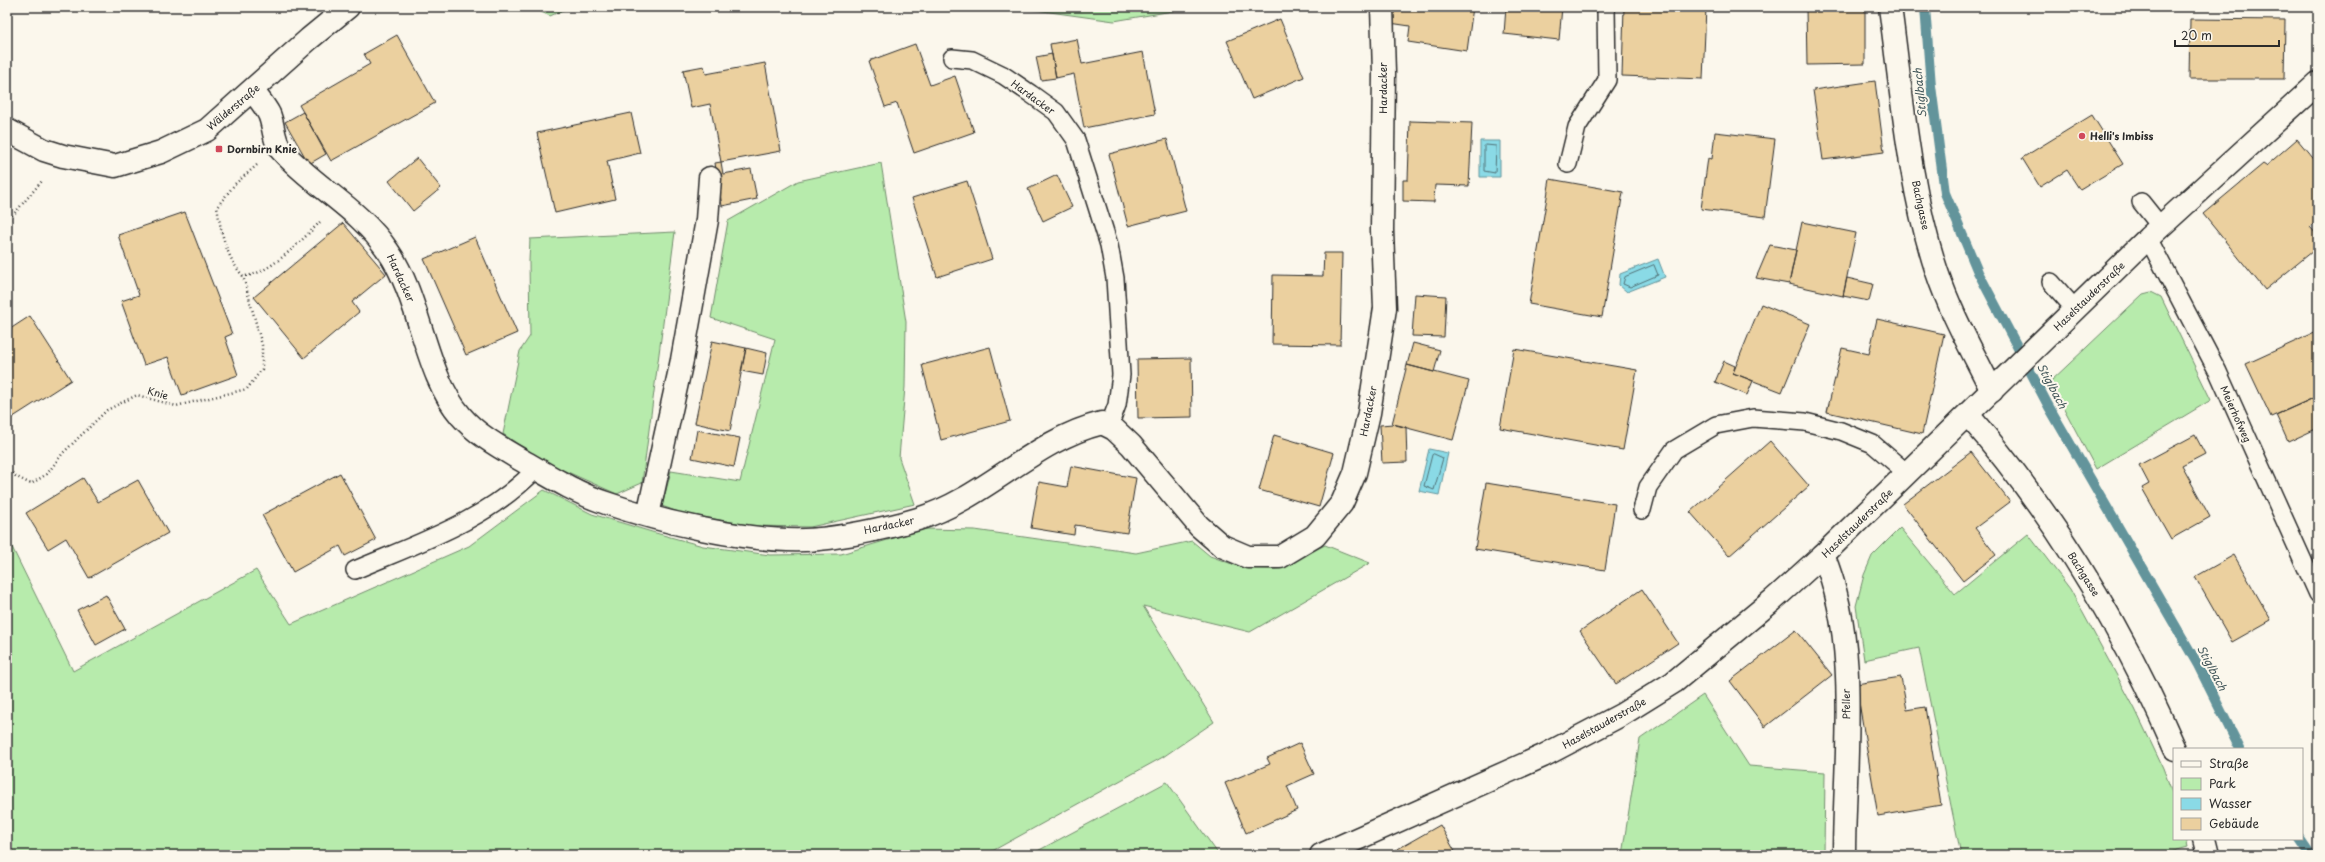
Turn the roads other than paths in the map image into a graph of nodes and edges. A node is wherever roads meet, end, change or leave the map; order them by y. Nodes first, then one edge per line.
1 (348, 7) edge
2 (1382, 7) edge
3 (1606, 7) edge
4 (1890, 7) edge
5 (952, 58) dead end
6 (2318, 83) edge
7 (253, 91) junction
8 (7, 130) edge
9 (1568, 164) dead end
10 (710, 178) dead end
11 (2141, 202) dead end
12 (2154, 232) junction
13 (2051, 282) dead end
14 (2074, 309) junction
15 (1992, 391) junction
16 (1968, 415) junction
17 (1109, 426) junction
18 (536, 469) junction
19 (1908, 474) junction
20 (1642, 510) dead end
21 (648, 515) junction
22 (1823, 555) junction
23 (355, 570) dead end
24 (2318, 594) edge
25 (2175, 748) edge
26 (2204, 840) edge
27 (1320, 855) edge
28 (1844, 855) edge
29 (2208, 855) edge

1 - 7 street, Wälderstraße
2 - 17 street, Hardacker
3 - 9 lane
4 - 15 street, Bachgasse
5 - 17 lane, Hardacker
6 - 12 street, Haselstauderstraße
7 - 8 street, Wälderstraße
7 - 18 street, Hardacker
10 - 21 street
11 - 12 lane, Meierhofweg
12 - 14 street, Haselstauderstraße
12 - 24 lane, Meierhofweg
13 - 14 lane
14 - 15 street, Haselstauderstraße
15 - 16 street, Haselstauderstraße
16 - 19 street, Haselstauderstraße
16 - 25 street, Bachgasse
17 - 21 street, Hardacker
18 - 21 street, Hardacker
18 - 23 lane
19 - 20 lane
19 - 22 street, Haselstauderstraße
22 - 27 street, Haselstauderstraße
22 - 28 street, Pfeller
26 - 29 street

